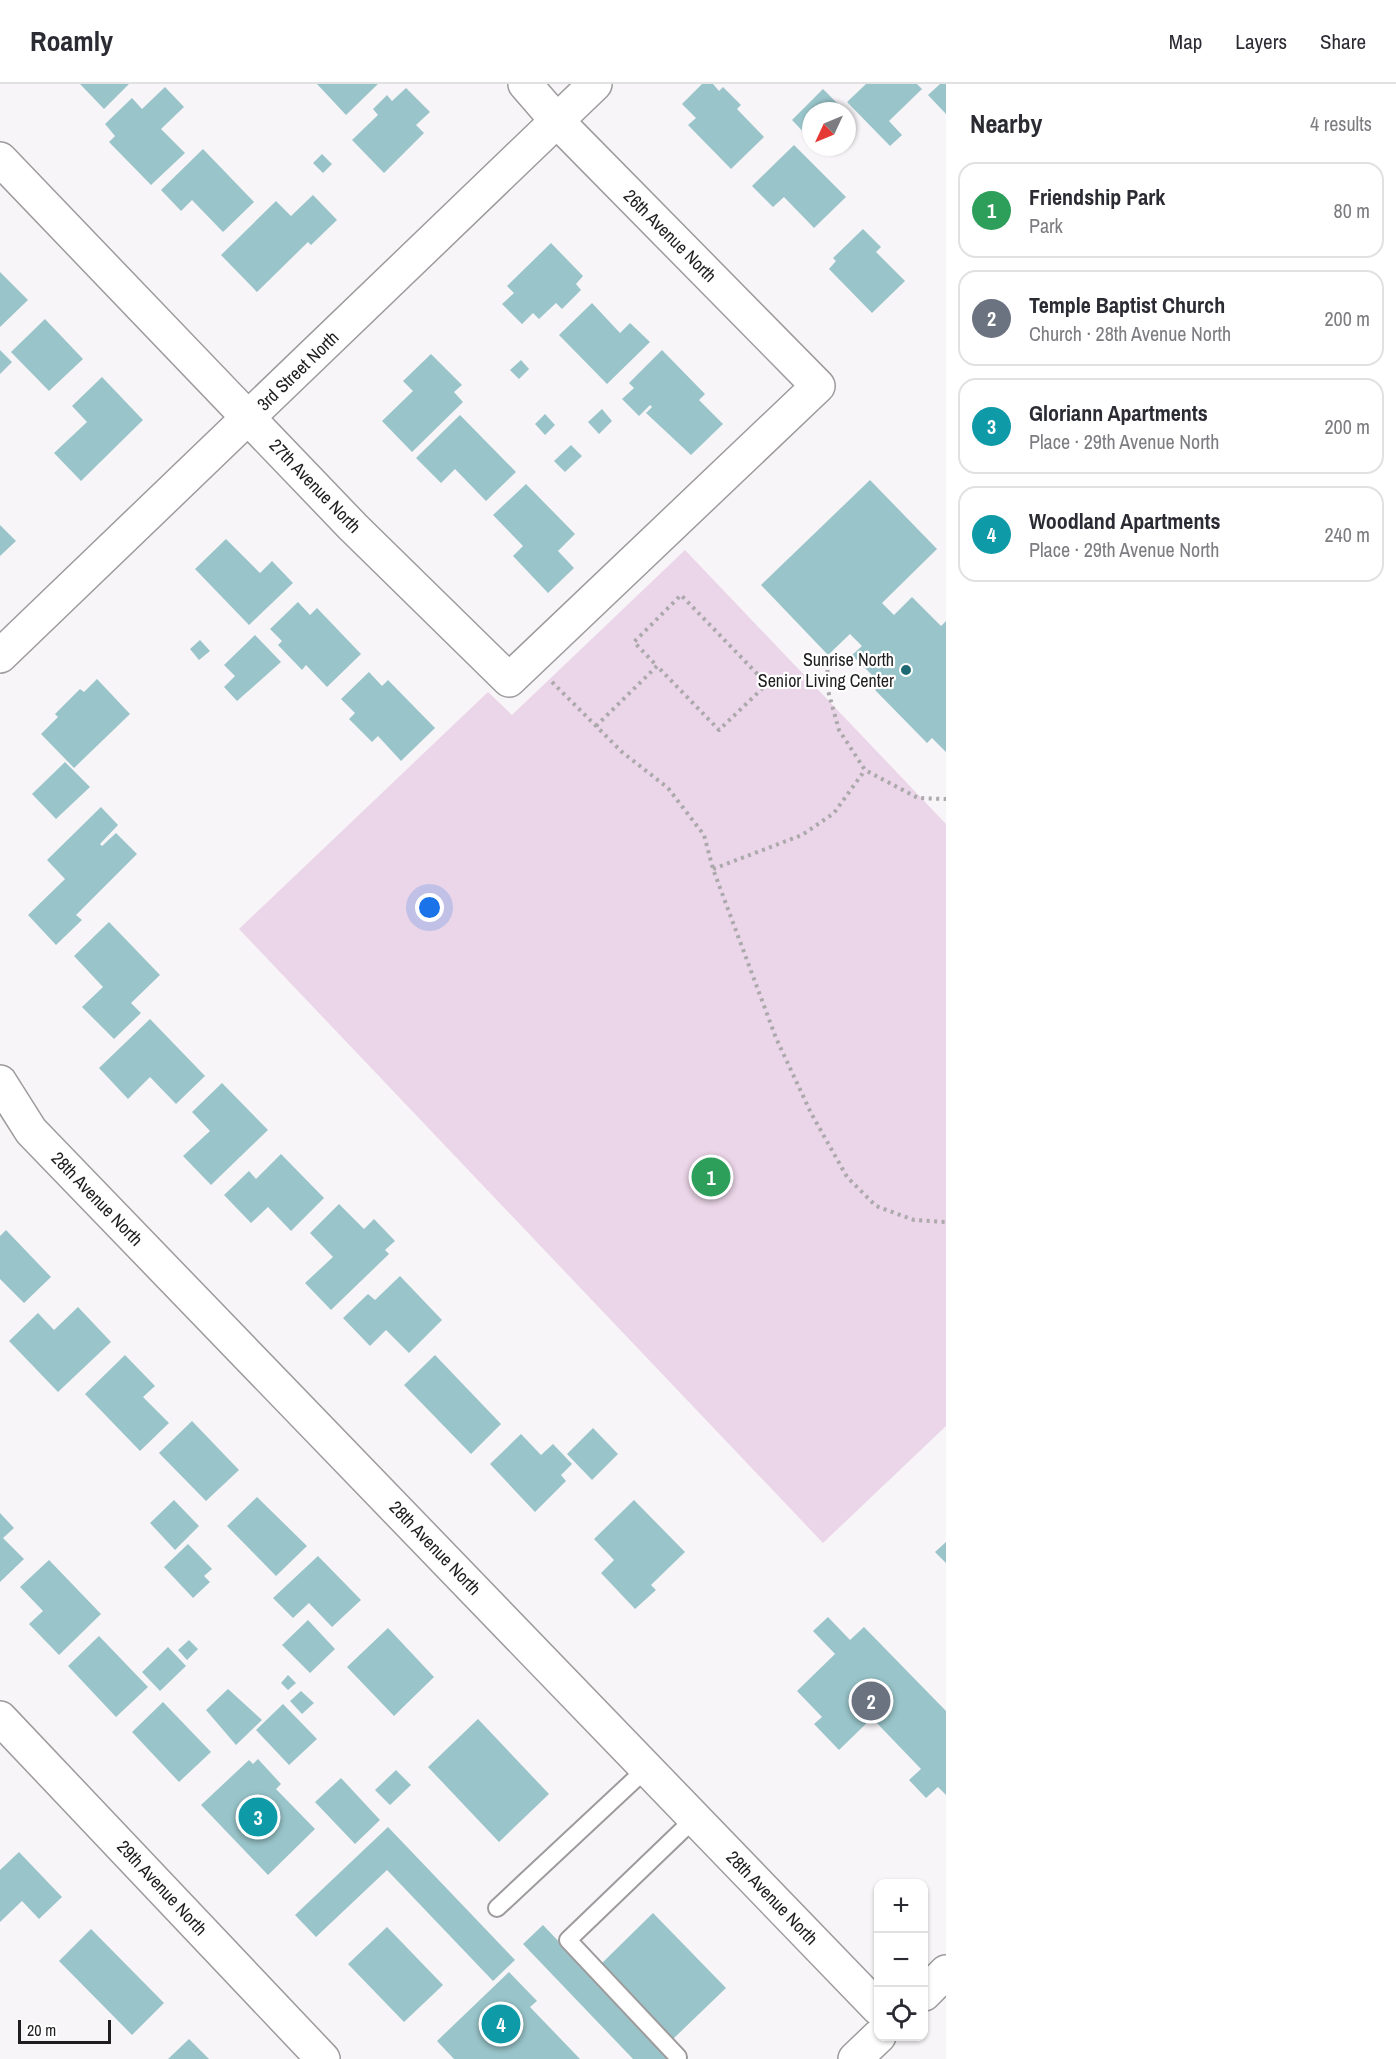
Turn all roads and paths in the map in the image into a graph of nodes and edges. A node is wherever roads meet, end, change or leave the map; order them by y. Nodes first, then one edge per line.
1 (525, 84) edge
2 (594, 84) edge
3 (557, 121) junction
4 (0, 159) edge
5 (249, 418) junction
6 (828, 655) dead end
7 (0, 656) edge
8 (657, 666) junction
9 (519, 670) junction
10 (596, 726) junction
11 (865, 770) junction
12 (946, 799) edge
13 (713, 868) junction
14 (0, 1082) edge
15 (946, 1222) edge
16 (0, 1718) edge
17 (647, 1768) junction
18 (695, 1818) junction
19 (497, 1908) dead end
20 (946, 1972) edge
21 (928, 1990) edge
22 (874, 2003) edge
23 (875, 2041) edge
24 (678, 2057) dead end
25 (323, 2059) edge
26 (855, 2059) edge

1 - 3 street, 26th Avenue North
2 - 3 street, 3rd Street North
3 - 5 street, 3rd Street North
3 - 9 street, 26th Avenue North
4 - 5 street, 27th Avenue North
5 - 7 street, 3rd Street North
5 - 9 street, 27th Avenue North
6 - 11 path
8 - 8 path
8 - 10 path
9 - 10 path
10 - 13 path
11 - 12 path
11 - 13 path
13 - 15 path
14 - 17 street, 28th Avenue North
16 - 25 street, 29th Avenue North
17 - 18 street, 28th Avenue North
17 - 19 lane
18 - 22 street, 28th Avenue North
18 - 24 lane
20 - 21 street
23 - 26 street

